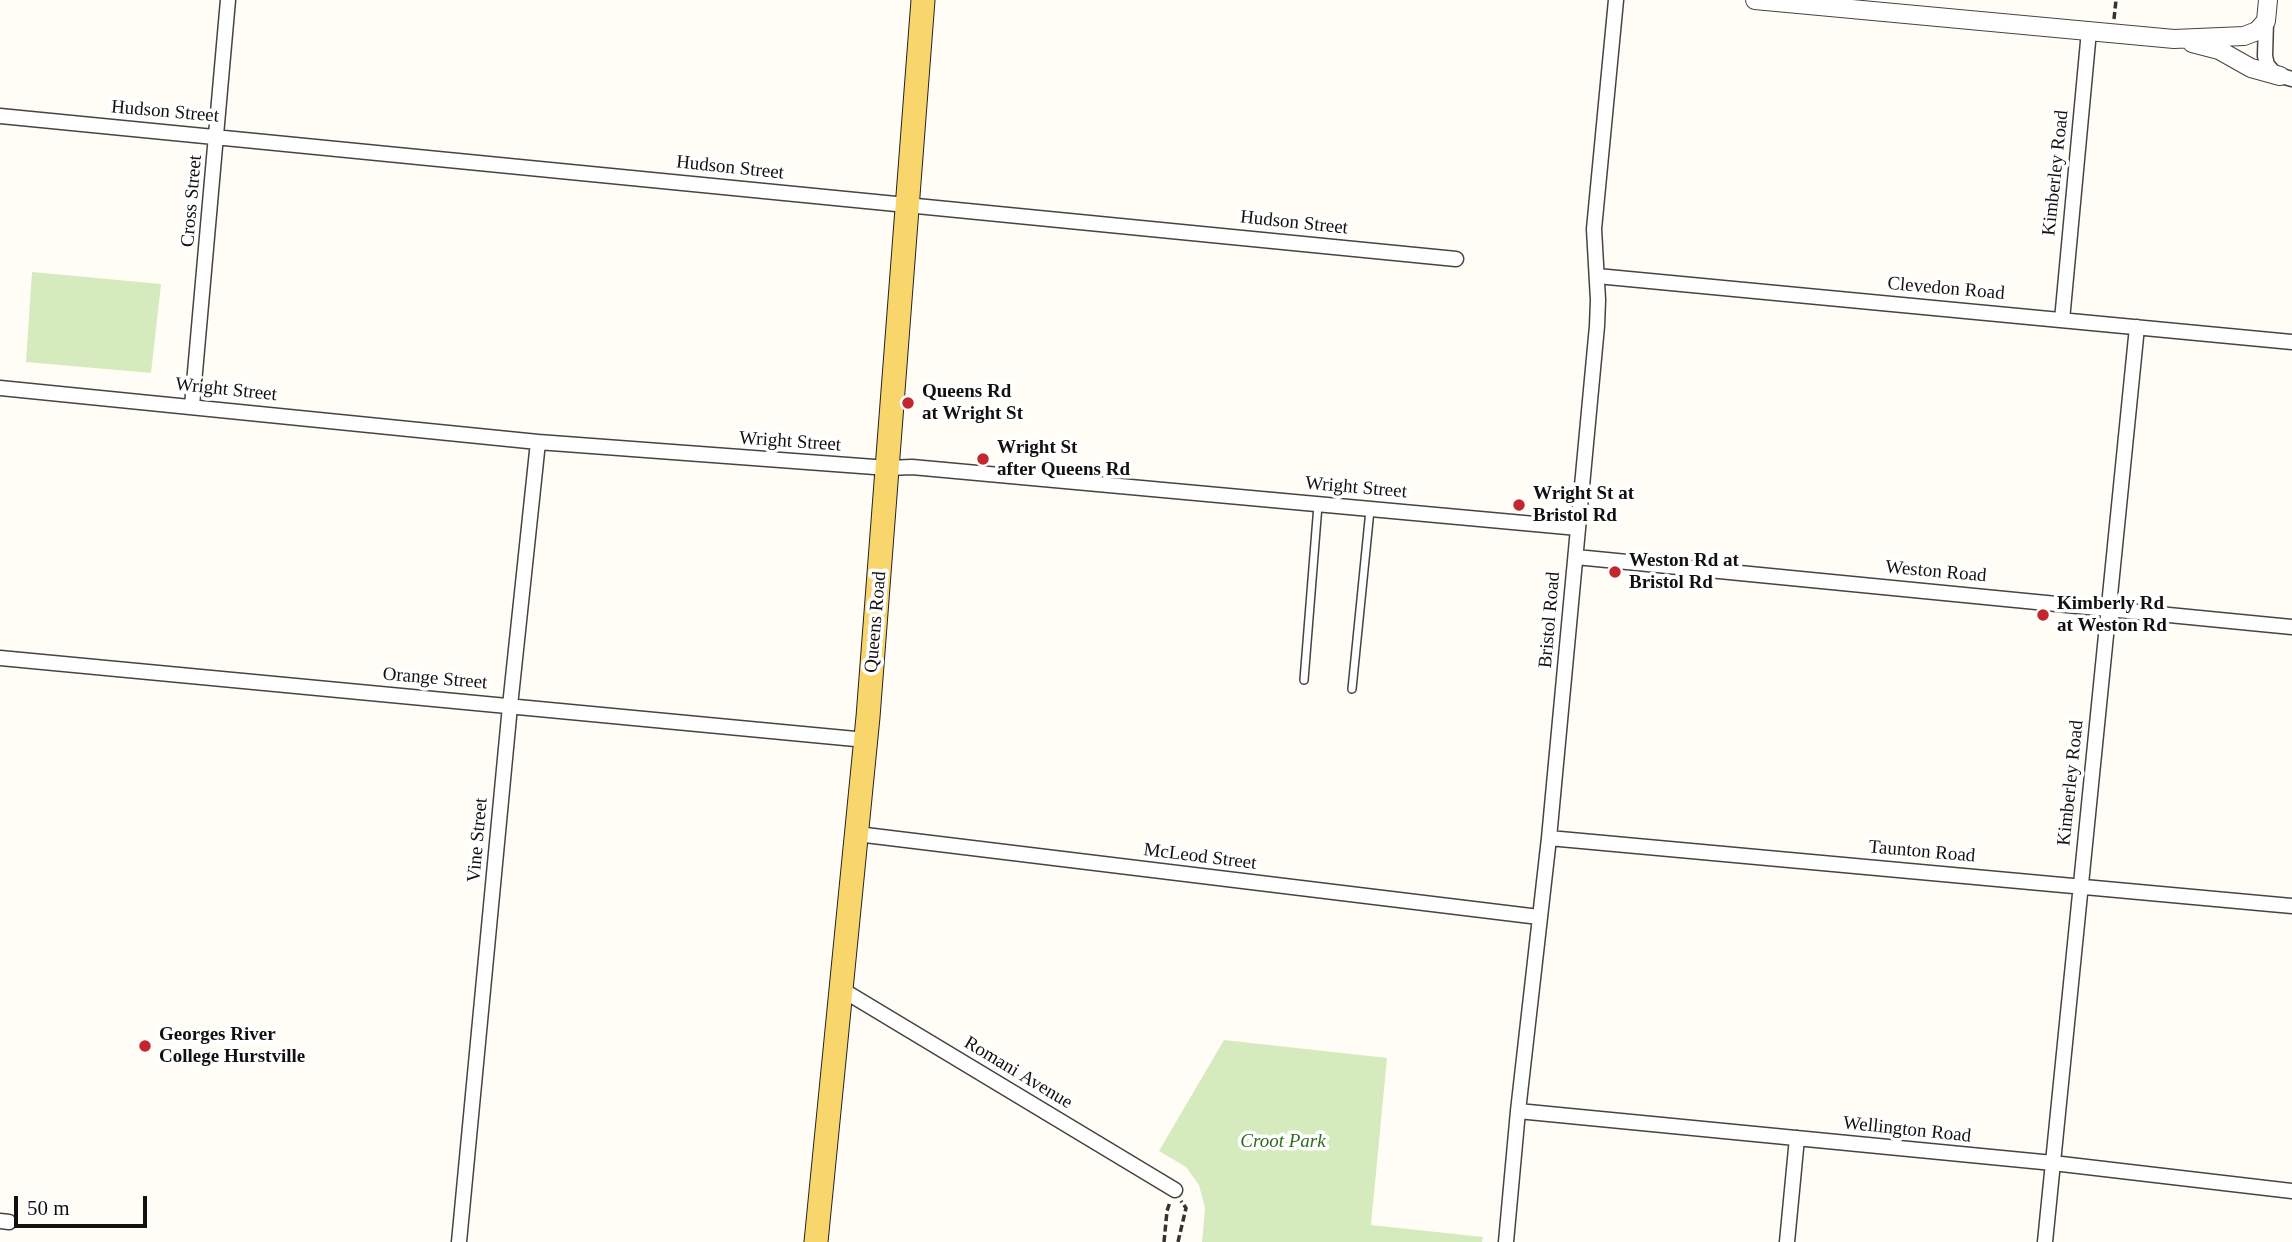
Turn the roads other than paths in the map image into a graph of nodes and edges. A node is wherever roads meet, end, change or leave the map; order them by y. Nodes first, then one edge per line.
1 (228, 0) edge
2 (923, 0) edge
3 (1616, 0) edge
4 (1755, 0) edge
5 (2268, 0) edge
6 (2266, 21) junction
7 (2089, 31) junction
8 (2174, 38) junction
9 (2286, 78) edge
10 (0, 116) edge
11 (217, 136) junction
12 (908, 205) junction
13 (1456, 259) dead end
14 (1597, 276) junction
15 (2062, 320) junction
16 (2137, 327) junction
17 (2292, 342) edge
18 (0, 388) edge
19 (192, 406) junction
20 (538, 442) junction
21 (888, 468) junction
22 (1318, 504) junction
23 (1370, 509) junction
24 (1578, 528) junction
25 (1576, 557) junction
26 (2107, 608) junction
27 (2292, 627) edge
28 (0, 658) edge
29 (1304, 680) dead end
30 (1352, 689) dead end
31 (510, 706) junction
32 (866, 740) junction
33 (857, 834) junction
34 (1549, 838) junction
35 (2080, 886) junction
36 (2292, 906) edge
37 (1539, 917) junction
38 (841, 989) junction
39 (1518, 1111) junction
40 (1797, 1139) junction
41 (2053, 1163) junction
42 (1175, 1190) road end
43 (2292, 1191) edge
44 (458, 1242) edge
45 (816, 1242) edge
46 (1506, 1242) edge
47 (1787, 1242) edge
48 (2045, 1242) edge

1 - 11 street, Cross Street
2 - 12 main road, Queens Road
3 - 14 street, Bristol Road
4 - 7 street
5 - 6 street
6 - 8 street
6 - 9 street
7 - 8 street
7 - 15 street, Kimberley Road
8 - 9 street
10 - 11 street, Hudson Street
11 - 12 street, Hudson Street
11 - 19 street, Cross Street
12 - 13 street, Hudson Street
12 - 21 main road, Queens Road
14 - 15 street, Clevedon Road
14 - 24 street, Bristol Road
15 - 16 street, Clevedon Road
16 - 17 street, Clevedon Road
16 - 26 street, Kimberley Road
18 - 19 street, Wright Street
19 - 20 street, Wright Street
20 - 21 street, Wright Street
20 - 31 street, Vine Street
21 - 22 street, Wright Street
21 - 32 main road, Queens Road
22 - 23 street, Wright Street
22 - 29 lane
23 - 24 street, Wright Street
23 - 30 lane
24 - 25 street, Bristol Road
25 - 26 street, Weston Road
25 - 34 street, Bristol Road
26 - 27 street, Weston Road
26 - 35 street, Kimberley Road
28 - 31 street, Orange Street
31 - 32 street, Orange Street
31 - 44 street, Vine Street
32 - 33 main road, Queens Road
33 - 37 street, McLeod Street
33 - 38 main road, Queens Road
34 - 35 street, Taunton Road
34 - 37 street, Bristol Road
35 - 36 street, Taunton Road
35 - 41 street, Kimberley Road
37 - 39 street, Bristol Road
38 - 42 street, Romani Avenue
38 - 45 main road, Queens Road
39 - 40 street, Wellington Road
39 - 46 street, Bristol Road
40 - 41 street, Wellington Road
40 - 47 street
41 - 43 street, Wellington Road
41 - 48 street, Kimberley Road

